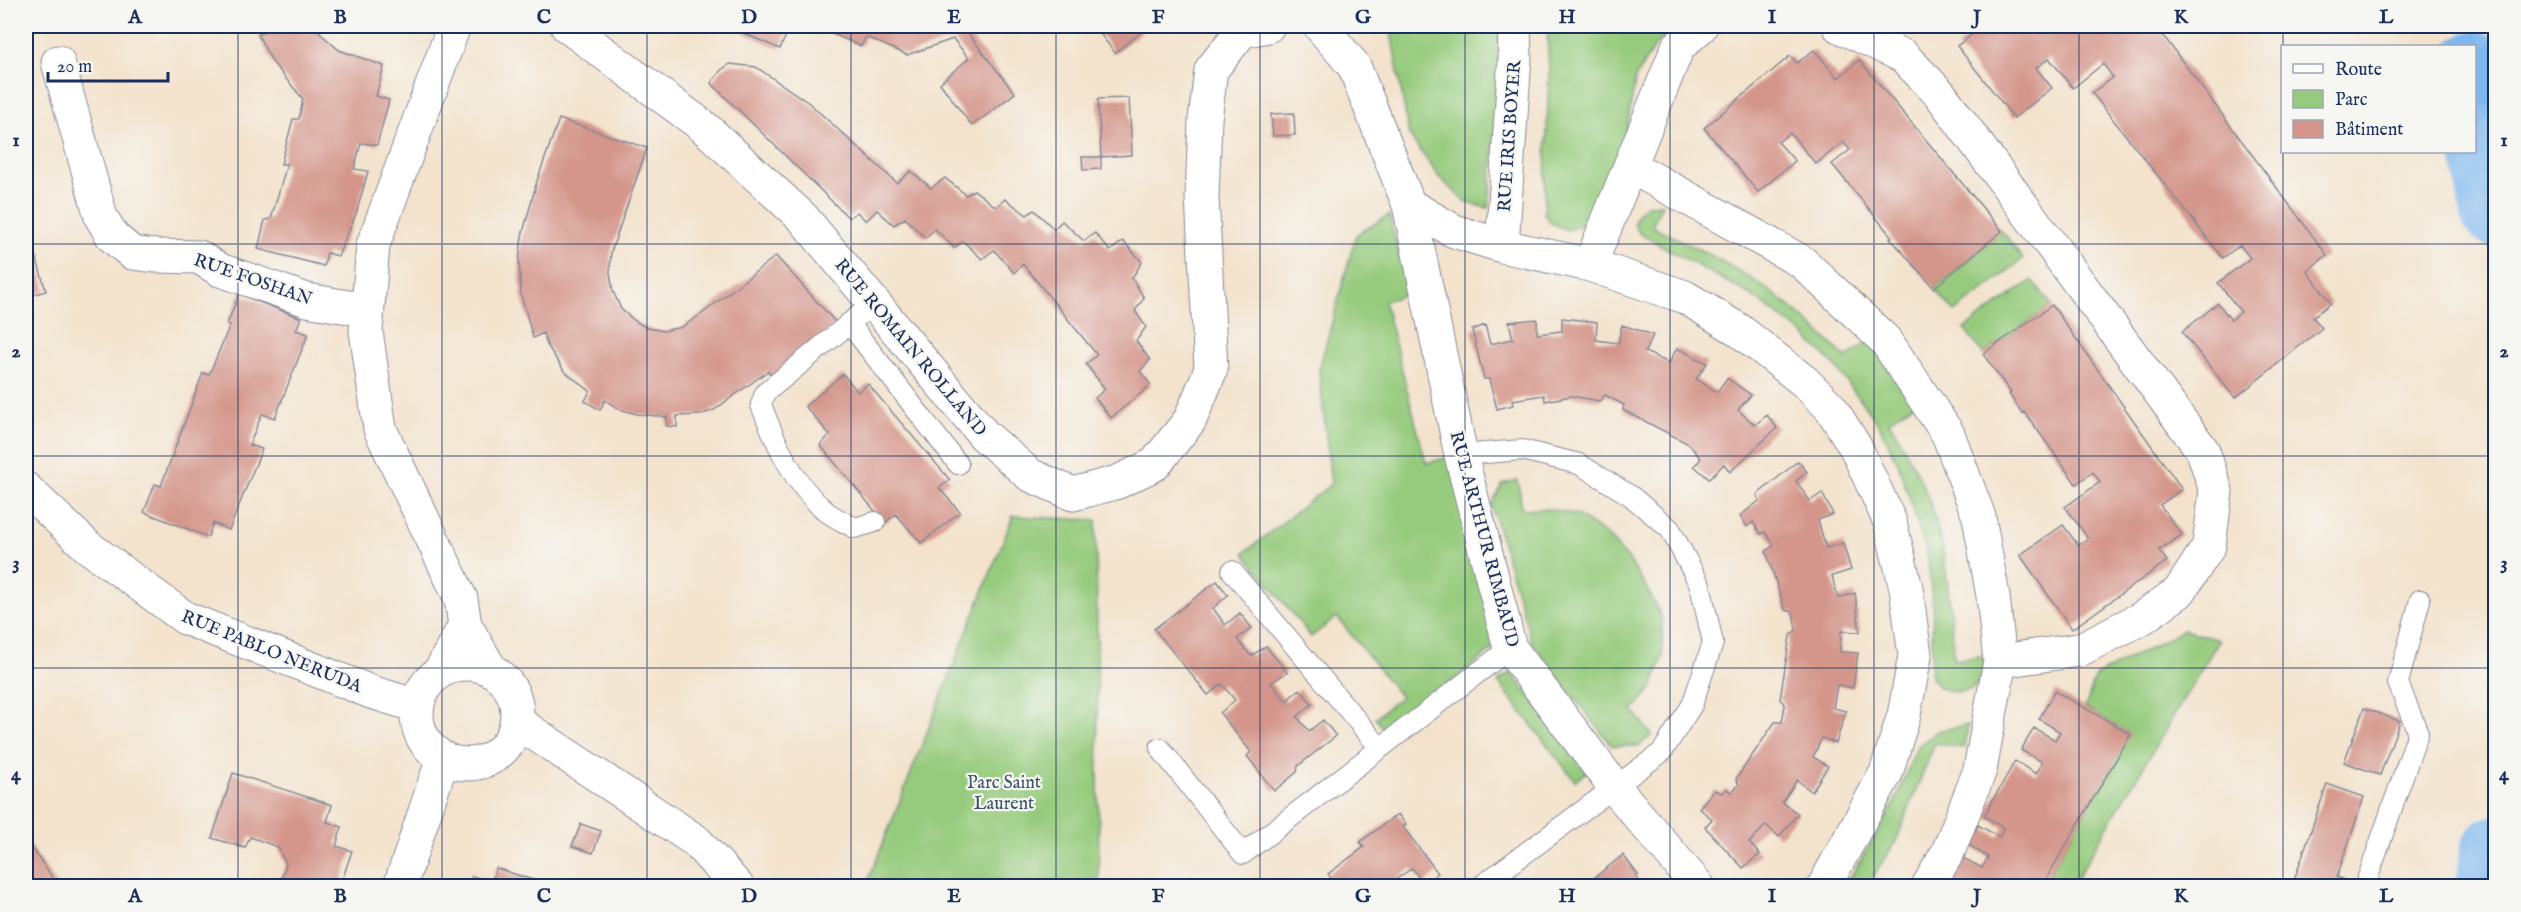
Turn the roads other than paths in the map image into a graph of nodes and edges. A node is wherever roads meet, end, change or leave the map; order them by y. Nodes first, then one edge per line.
1 (454, 26) edge
2 (567, 26) edge
3 (1268, 26) edge
4 (1320, 26) edge
5 (1514, 26) edge
6 (1701, 26) edge
7 (1839, 26) edge
8 (58, 62) dead end
9 (1630, 166) junction
10 (1409, 205) junction
11 (1502, 246) junction
12 (1590, 265) junction
13 (366, 309) junction
14 (861, 313) junction
15 (1461, 455) junction
16 (958, 464) dead end
17 (26, 489) edge
18 (875, 522) dead end
19 (1232, 571) dead end
20 (2420, 600) dead end
21 (465, 625) junction
22 (1510, 648) junction
23 (2000, 661) junction
24 (441, 670) junction
25 (491, 670) junction
26 (417, 706) junction
27 (517, 722) junction
28 (1160, 748) dead end
29 (1380, 748) junction
30 (443, 758) junction
31 (1615, 788) junction
32 (400, 886) edge
33 (737, 886) edge
34 (1481, 886) edge
35 (1698, 886) edge
36 (1824, 886) edge
37 (1928, 886) edge
38 (2365, 886) edge

1 - 13 street
2 - 14 street, RUE ROMAIN ROLLAND
3 - 14 street, RUE ROMAIN ROLLAND
4 - 10 street
5 - 11 street, RUE IRIS BOYER
6 - 9 street
7 - 23 street
8 - 13 street, RUE FOSHAN
9 - 12 street
9 - 23 street
10 - 11 street
10 - 15 street, RUE ARTHUR RIMBAUD
11 - 12 street
12 - 36 street
13 - 21 street
14 - 16 lane
14 - 18 lane
15 - 22 street, RUE ARTHUR RIMBAUD
15 - 31 lane
17 - 26 street, RUE PABLO NERUDA
19 - 29 lane
20 - 38 lane
21 - 24 street
21 - 25 street
22 - 29 lane
22 - 31 street, RUE ARTHUR RIMBAUD
23 - 37 street
24 - 25 street
24 - 26 street
25 - 27 street
26 - 30 street
27 - 30 street
27 - 33 street
28 - 29 lane
30 - 32 street
31 - 34 lane
31 - 35 street, RUE ARTHUR RIMBAUD

